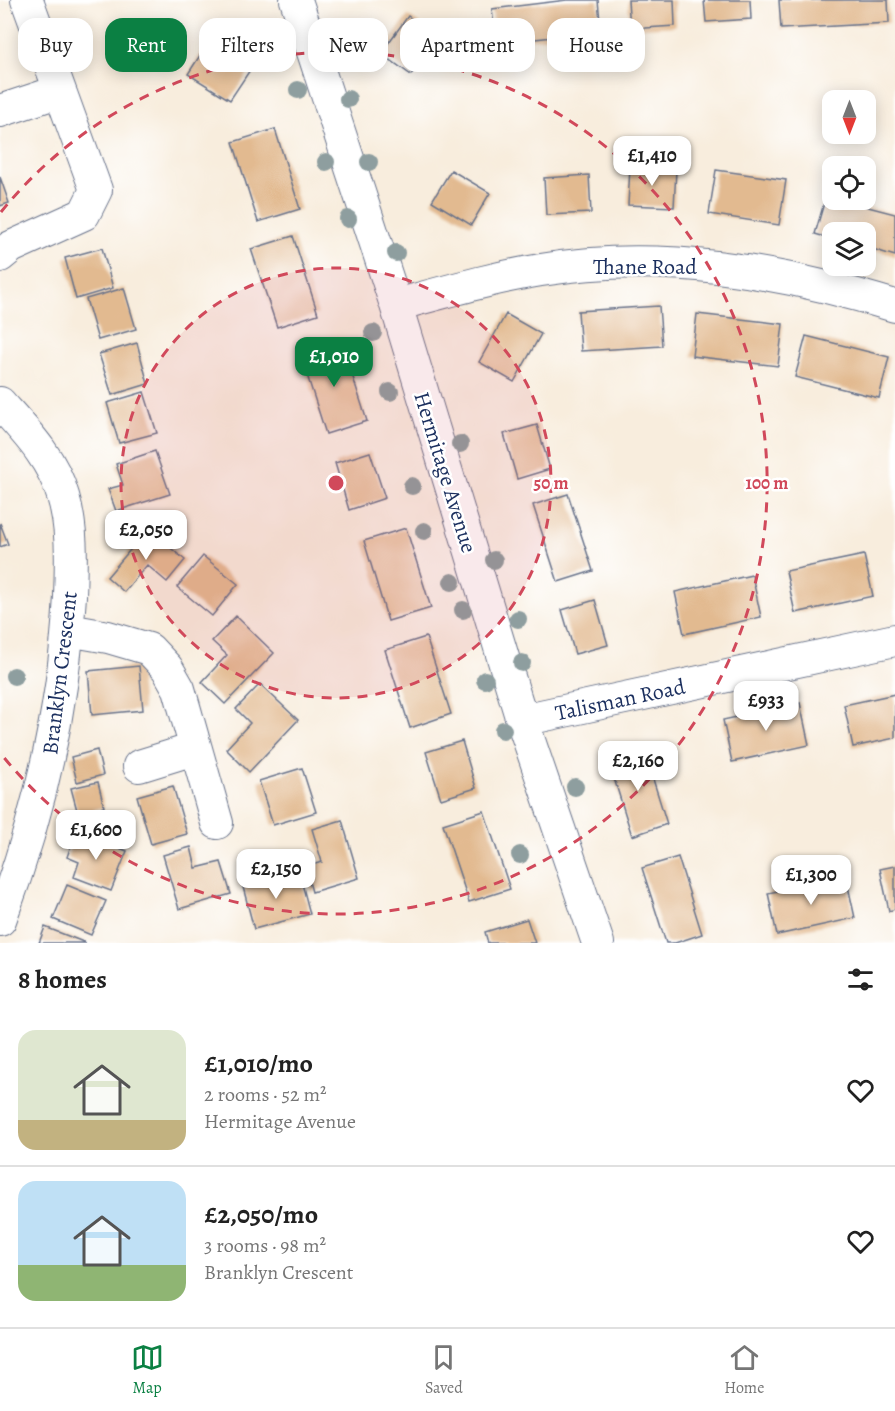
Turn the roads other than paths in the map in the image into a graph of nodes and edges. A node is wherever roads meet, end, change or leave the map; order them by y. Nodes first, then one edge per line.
1 (27, 0) edge
2 (296, 0) edge
3 (60, 91) junction
4 (0, 111) edge
5 (0, 256) edge
6 (396, 305) junction
7 (895, 306) edge
8 (0, 403) edge
9 (68, 630) junction
10 (895, 640) edge
11 (522, 720) junction
12 (194, 749) junction
13 (138, 766) dead end
14 (217, 823) dead end
15 (0, 920) edge
16 (598, 943) edge

1 - 3 street
2 - 6 street, Hermitage Avenue
3 - 4 street
3 - 5 street
6 - 7 street, Thane Road
6 - 11 street, Hermitage Avenue
8 - 9 street, Branklyn Crescent
9 - 12 street
9 - 15 street, Branklyn Crescent
10 - 11 street, Talisman Road
11 - 16 street, Hermitage Avenue
12 - 13 street
12 - 14 street

